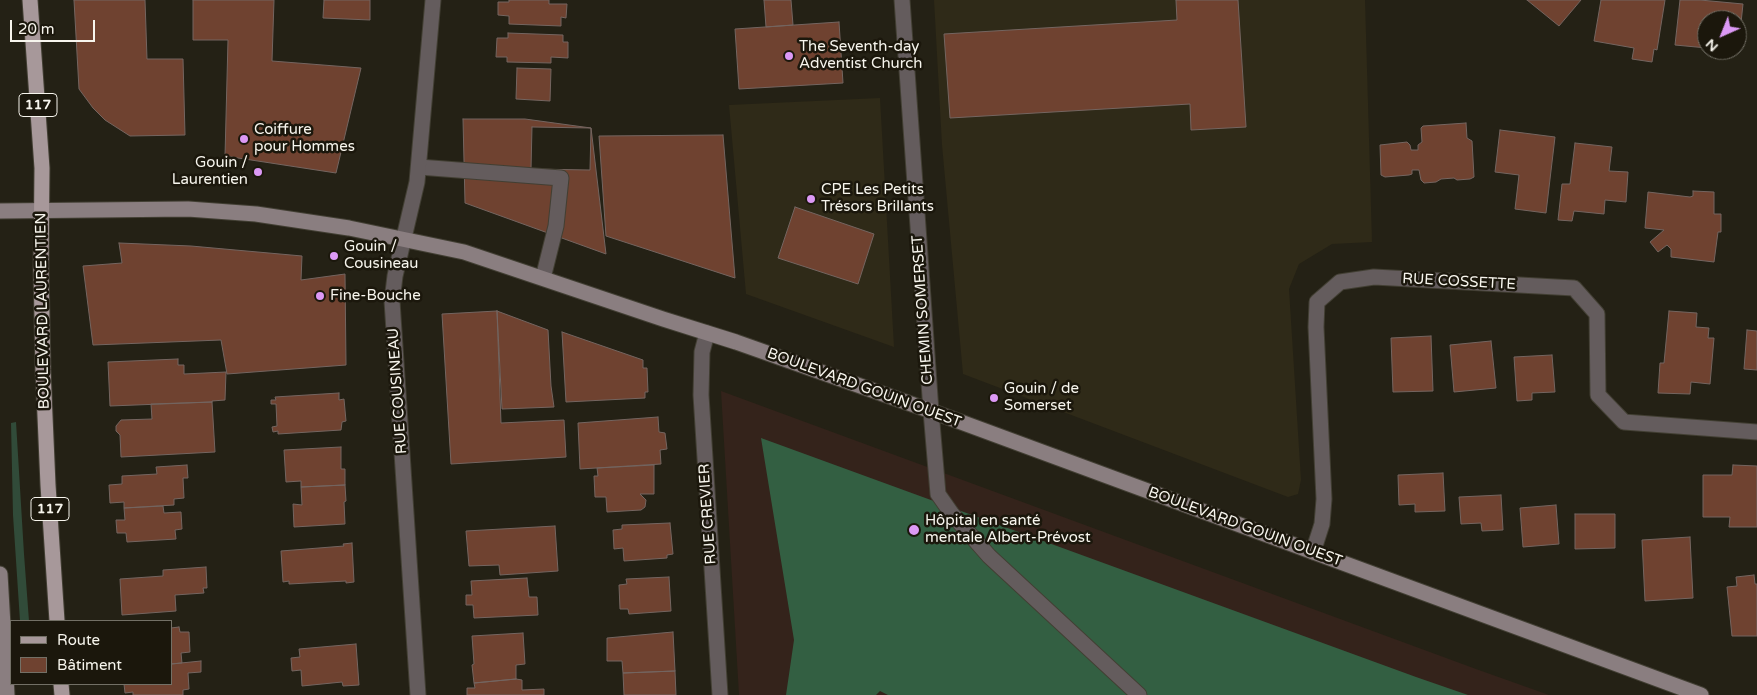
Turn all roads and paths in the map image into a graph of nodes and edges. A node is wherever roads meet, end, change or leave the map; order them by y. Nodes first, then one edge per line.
1 (30, 0) edge
2 (433, 0) edge
3 (902, 0) edge
4 (419, 167) junction
5 (42, 209) junction
6 (0, 211) edge
7 (404, 239) junction
8 (543, 278) junction
9 (707, 333) junction
10 (931, 411) junction
11 (1757, 432) edge
12 (1314, 552) junction
13 (0, 574) edge
14 (57, 620) edge
15 (3, 661) edge
16 (7, 695) edge
17 (418, 695) edge
18 (720, 695) edge
19 (1139, 695) edge
20 (1700, 695) edge

1 - 5 main road, BOULEVARD LAURENTIEN / 117
2 - 4 street, RUE COUSINEAU
3 - 10 street, CHEMIN SOMERSET
4 - 7 street, RUE COUSINEAU
4 - 8 street
5 - 6 street, BOULEVARD GOUIN OUEST
5 - 7 street, BOULEVARD GOUIN OUEST
5 - 14 main road, BOULEVARD LAURENTIEN / 117
7 - 8 street, BOULEVARD GOUIN OUEST
7 - 17 street, RUE COUSINEAU
8 - 9 street, BOULEVARD GOUIN OUEST
9 - 10 street, BOULEVARD GOUIN OUEST
9 - 18 street, RUE CREVIER
10 - 12 street, BOULEVARD GOUIN OUEST
10 - 19 street, CHEMIN SOMERSET
11 - 12 street, RUE COSSETTE
12 - 20 street, BOULEVARD GOUIN OUEST
13 - 15 street
15 - 16 street

